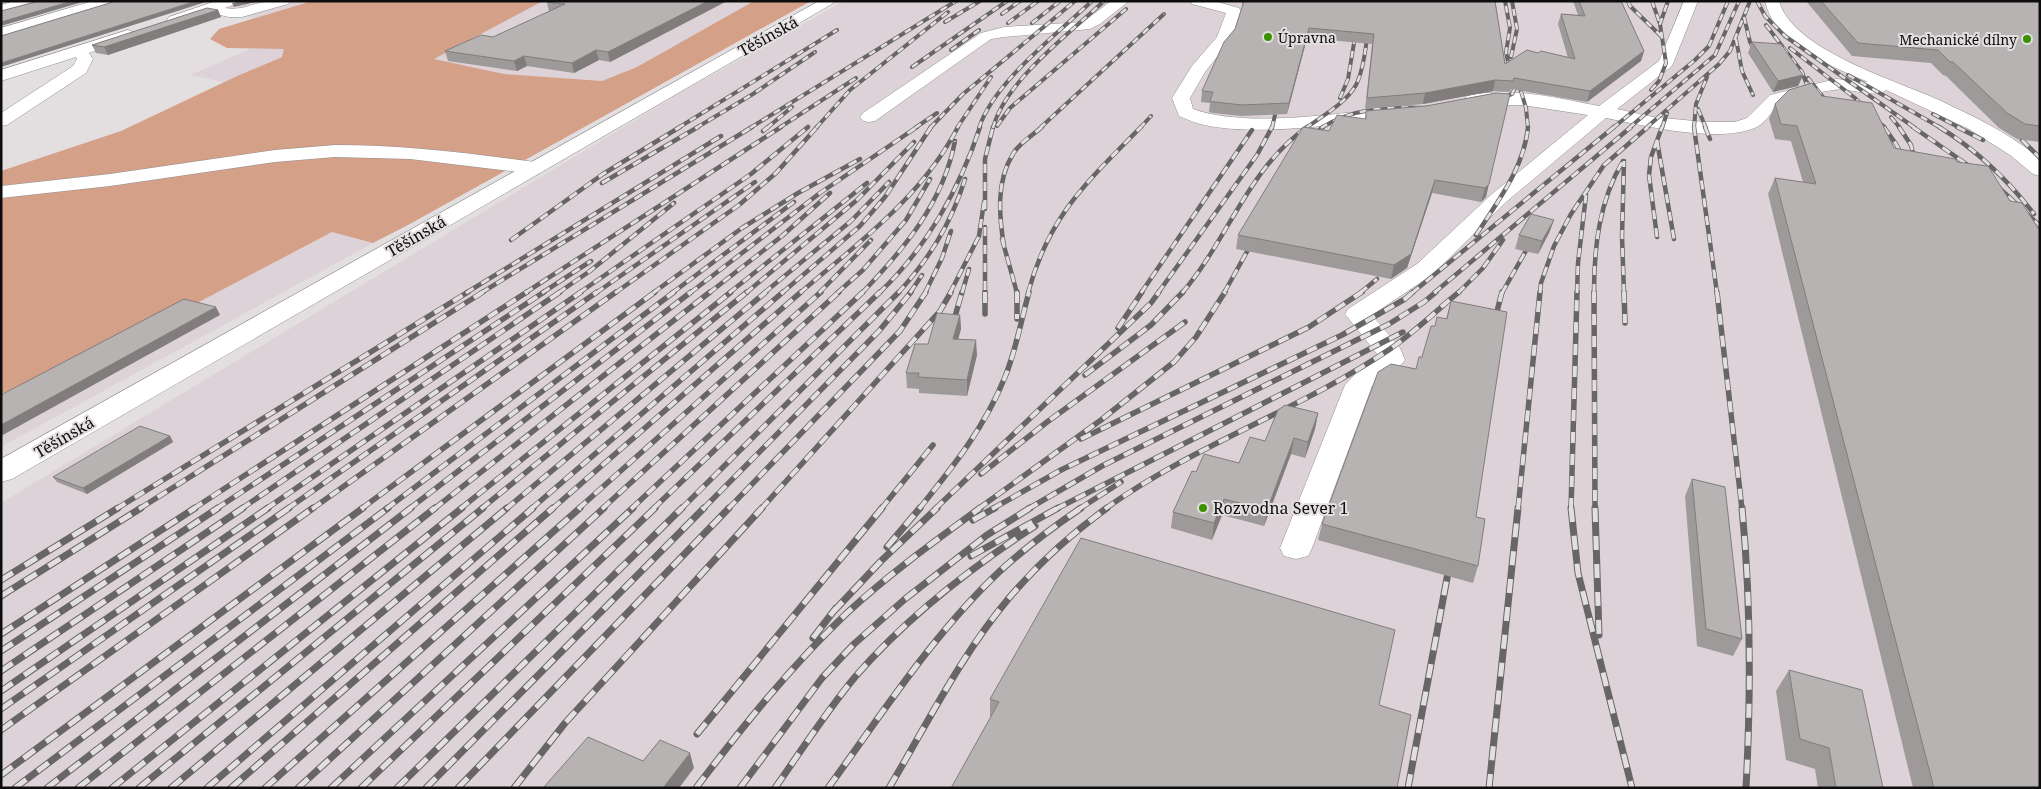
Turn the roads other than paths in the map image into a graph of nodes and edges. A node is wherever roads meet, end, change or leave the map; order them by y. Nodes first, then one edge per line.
1 (31, 1) edge
2 (109, 1) edge
3 (231, 1) edge
4 (283, 1) edge
5 (830, 1) edge
6 (1122, 1) edge
7 (1197, 1) edge
8 (1691, 1) edge
9 (1772, 1) edge
10 (210, 8) junction
11 (1, 10) edge
12 (1, 34) edge
13 (75, 52) junction
14 (1, 76) edge
15 (1900, 89) junction
16 (1457, 103) edge
17 (1422, 111) edge
18 (1602, 112) junction
19 (869, 117) dead end
20 (1, 121) edge
21 (535, 168) junction
22 (2040, 170) edge
23 (1, 192) edge
24 (1, 472) edge
25 (1296, 548) dead end

1 - 11 main road
2 - 12 main road
3 - 10 main road
4 - 10 main road
5 - 21 main road, Těšínská
6 - 19 main road
7 - 17 main road
8 - 18 main road
9 - 15 main road
10 - 13 main road
13 - 14 main road
13 - 20 main road
15 - 18 main road
15 - 22 main road
16 - 18 main road
18 - 25 main road
21 - 23 main road
21 - 24 main road, Těšínská

